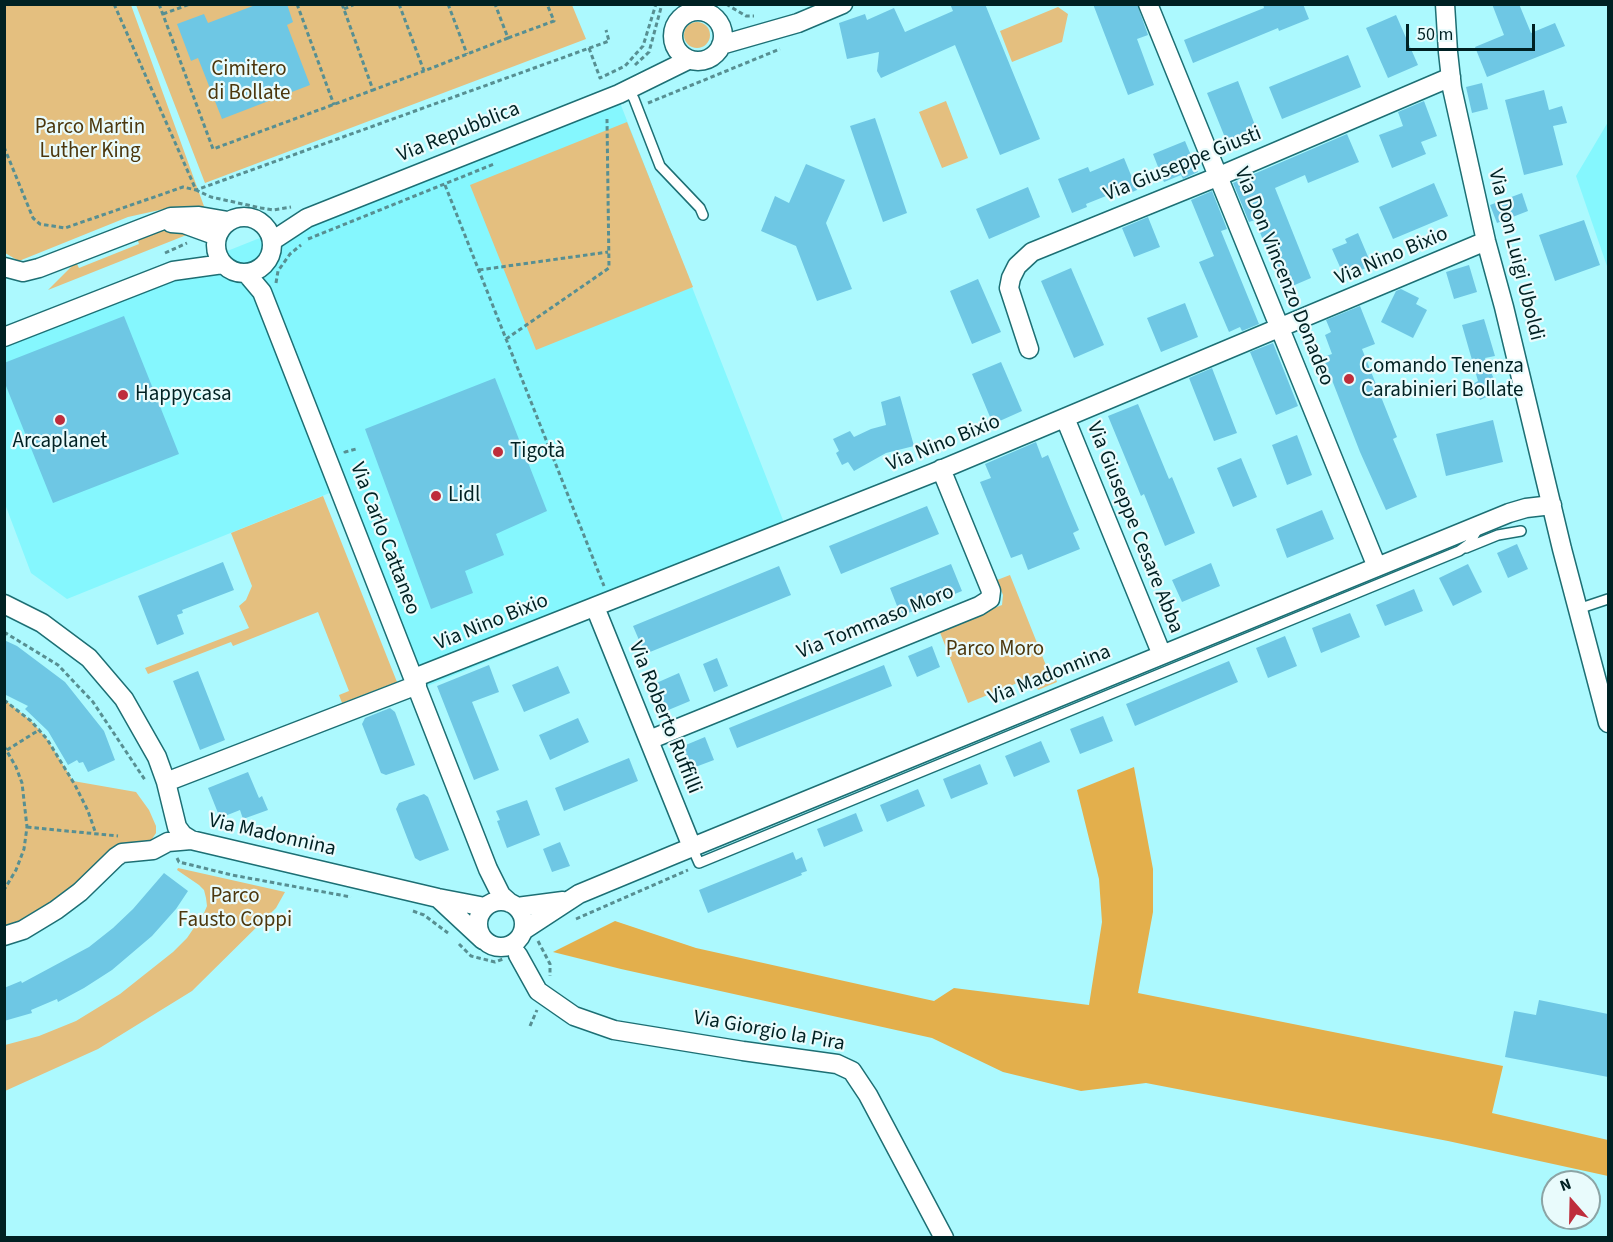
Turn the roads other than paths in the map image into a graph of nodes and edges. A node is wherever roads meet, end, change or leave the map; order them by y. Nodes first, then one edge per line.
1 (1148, 4) edge
2 (1445, 4) edge
3 (836, 6) edge
4 (696, 7) edge
5 (678, 12) edge
6 (763, 24) junction
7 (721, 25) junction
8 (674, 45) junction
9 (722, 45) junction
10 (688, 60) junction
11 (1450, 77) junction
12 (628, 88) junction
13 (1217, 177) junction
14 (703, 215) dead end
15 (228, 221) junction
16 (154, 223) junction
17 (268, 233) junction
18 (216, 239) junction
19 (1486, 241) junction
20 (223, 264) junction
21 (4, 267) edge
22 (254, 270) junction
23 (173, 272) junction
24 (1280, 329) junction
25 (4, 337) edge
26 (1029, 349) dead end
27 (1065, 418) junction
28 (941, 469) junction
29 (1552, 505) junction
30 (1480, 525) junction
31 (1521, 531) dead end
32 (1464, 549) junction
33 (1377, 567) junction
34 (1608, 599) edge
35 (4, 604) edge
36 (602, 604) junction
37 (1578, 609) junction
38 (1162, 655) junction
39 (415, 682) junction
40 (1608, 723) edge
41 (649, 740) junction
42 (166, 782) junction
43 (191, 840) junction
44 (695, 855) junction
45 (488, 868) junction
46 (438, 898) junction
47 (568, 901) junction
48 (514, 905) junction
49 (486, 906) junction
50 (524, 930) junction
51 (4, 936) edge
52 (486, 942) junction
53 (518, 956) road end
54 (944, 1238) edge

1 - 13 street, Via Don Vincenzo Donadeo
2 - 11 street, Via Don Luigi Uboldi
3 - 6 street
4 - 5 street
4 - 7 street
5 - 8 street
6 - 7 street
6 - 9 street
7 - 9 street
8 - 10 street
8 - 12 street, Via Repubblica
9 - 10 street
10 - 12 street, Via Repubblica
11 - 13 street, Via Giuseppe Giusti
11 - 19 street, Via Don Luigi Uboldi
12 - 14 lane
12 - 17 street, Via Repubblica
13 - 24 street, Via Don Vincenzo Donadeo
13 - 26 street, Via Giuseppe Giusti
15 - 16 street
15 - 17 street
15 - 18 street
16 - 18 street
16 - 21 street
17 - 22 street
18 - 20 street
18 - 23 street
19 - 24 street, Via Nino Bixio
19 - 29 street, Via Don Luigi Uboldi
20 - 22 street
20 - 23 street
22 - 39 street, Via Carlo Cattaneo
23 - 25 street
24 - 27 street, Via Nino Bixio
24 - 33 street, Via Don Vincenzo Donadeo
27 - 28 street, Via Nino Bixio
27 - 38 street, Via Giuseppe Cesare Abba
28 - 36 street, Via Nino Bixio
28 - 41 street, Via Tommaso Moro
29 - 30 street, Via Madonnina
29 - 37 street, Via Don Luigi Uboldi
30 - 32 lane
30 - 33 street, Via Madonnina
31 - 32 lane
32 - 44 lane
33 - 38 street, Via Madonnina
34 - 37 lane
35 - 42 street, Via Madonnina
36 - 39 street, Via Nino Bixio
36 - 41 street, Via Roberto Ruffilli
37 - 40 street, Via Don Luigi Uboldi
38 - 44 street, Via Madonnina
39 - 42 street, Via Nino Bixio
39 - 45 street, Via Carlo Cattaneo
41 - 44 street, Via Roberto Ruffilli
42 - 43 street, Via Madonnina
43 - 46 street, Via Madonnina
43 - 51 street
44 - 47 street, Via Madonnina
45 - 48 street, Via Carlo Cattaneo
45 - 49 street, Via Carlo Cattaneo
46 - 49 street, Via Madonnina
46 - 52 street, Via Madonnina
47 - 48 street, Via Madonnina
47 - 50 street, Via Madonnina
48 - 49 street
48 - 50 street
49 - 52 street
50 - 52 street
53 - 54 street, Via Giorgio la Pira

